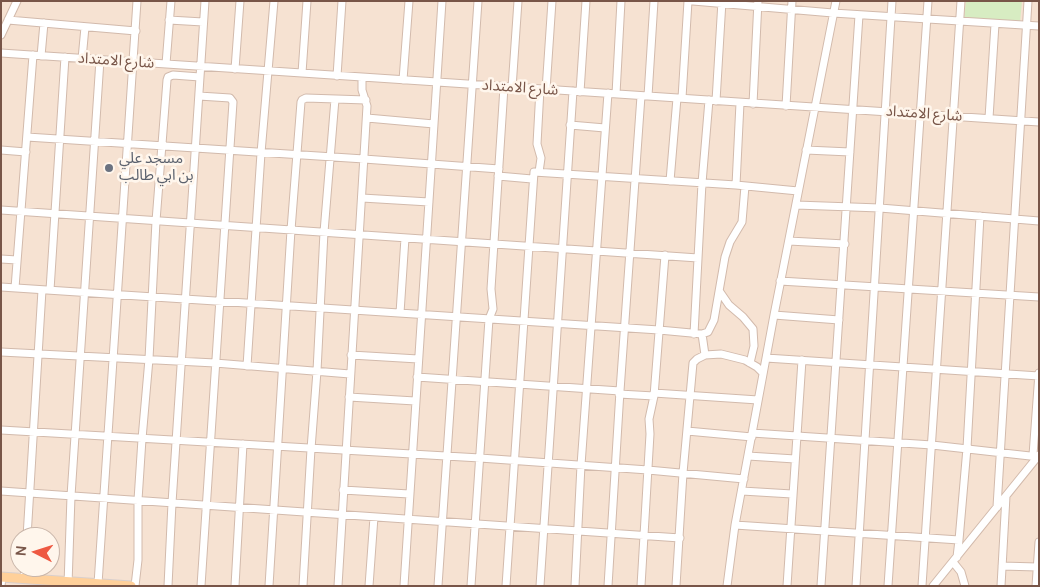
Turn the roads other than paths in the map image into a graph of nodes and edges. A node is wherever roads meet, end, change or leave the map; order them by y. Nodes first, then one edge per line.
1 (17, 1) edge
2 (137, 1) edge
3 (171, 1) edge
4 (205, 1) edge
5 (240, 1) edge
6 (274, 1) edge
7 (307, 1) edge
8 (342, 1) edge
9 (409, 1) edge
10 (442, 1) edge
11 (478, 1) edge
12 (518, 1) edge
13 (552, 1) edge
14 (586, 1) edge
15 (621, 1) edge
16 (654, 1) edge
17 (688, 1) edge
18 (693, 1) edge
19 (792, 1) edge
20 (836, 1) edge
21 (892, 1) edge
22 (928, 1) edge
23 (961, 1) edge
24 (1028, 1) edge
25 (722, 2) edge
26 (758, 4) edge
27 (792, 10) junction
28 (833, 13) junction
29 (859, 15) junction
30 (892, 17) junction
31 (926, 19) junction
32 (8, 20) junction
33 (170, 20) junction
34 (203, 22) junction
35 (960, 22) junction
36 (44, 23) junction
37 (995, 24) junction
38 (1027, 26) junction
39 (1039, 26) edge
40 (85, 27) junction
41 (136, 31) junction
42 (1, 35) edge
43 (1, 53) edge
44 (37, 56) junction
45 (65, 57) junction
46 (82, 59) junction
47 (100, 60) junction
48 (134, 62) junction
49 (166, 64) junction
50 (200, 67) junction
51 (235, 69) junction
52 (269, 71) junction
53 (302, 73) junction
54 (337, 76) junction
55 (200, 77) junction
56 (362, 77) junction
57 (403, 80) junction
58 (437, 82) junction
59 (473, 85) junction
60 (504, 87) junction
61 (512, 88) junction
62 (543, 90) junction
63 (576, 91) junction
64 (612, 94) junction
65 (199, 96) junction
66 (645, 96) junction
67 (680, 98) junction
68 (335, 99) junction
69 (366, 100) junction
70 (713, 100) junction
71 (740, 103) junction
72 (753, 104) junction
73 (786, 106) junction
74 (814, 107) junction
75 (853, 110) junction
76 (886, 112) junction
77 (920, 114) junction
78 (954, 116) junction
79 (367, 118) junction
80 (989, 118) junction
81 (1022, 121) junction
82 (1039, 122) edge
83 (434, 124) junction
84 (570, 126) junction
85 (605, 128) junction
86 (26, 138) junction
87 (61, 140) junction
88 (95, 142) junction
89 (128, 144) junction
90 (162, 146) junction
91 (195, 148) junction
92 (1, 150) edge
93 (229, 150) junction
94 (806, 150) junction
95 (26, 152) junction
96 (850, 152) junction
97 (261, 153) junction
98 (297, 155) junction
99 (330, 157) junction
100 (364, 158) junction
101 (431, 164) junction
102 (467, 167) junction
103 (539, 172) junction
104 (498, 173) junction
105 (567, 174) junction
106 (601, 176) junction
107 (636, 178) junction
108 (532, 179) junction
109 (670, 181) junction
110 (702, 183) junction
111 (736, 185) junction
112 (746, 186) junction
113 (798, 191) junction
114 (362, 198) junction
115 (429, 202) junction
116 (796, 205) junction
117 (847, 207) junction
118 (880, 208) junction
119 (1, 210) edge
120 (21, 211) junction
121 (914, 211) junction
122 (947, 213) junction
123 (56, 214) junction
124 (91, 216) junction
125 (980, 216) junction
126 (122, 219) junction
127 (1016, 219) junction
128 (1039, 221) edge
129 (156, 222) junction
130 (190, 224) junction
131 (224, 225) junction
132 (256, 228) junction
133 (291, 230) junction
134 (324, 232) junction
135 (359, 234) junction
136 (405, 238) junction
137 (426, 239) junction
138 (461, 241) junction
139 (789, 241) junction
140 (494, 243) junction
141 (844, 244) junction
142 (528, 245) junction
143 (562, 248) junction
144 (597, 250) junction
145 (630, 253) junction
146 (665, 255) junction
147 (698, 258) junction
148 (1, 259) edge
149 (17, 260) junction
150 (780, 281) junction
151 (842, 284) junction
152 (874, 286) junction
153 (1, 287) edge
154 (15, 288) junction
155 (908, 288) junction
156 (42, 290) junction
157 (50, 290) junction
158 (720, 291) junction
159 (942, 291) junction
160 (85, 292) junction
161 (976, 294) junction
162 (118, 295) junction
163 (152, 296) junction
164 (1010, 296) junction
165 (1039, 297) edge
166 (186, 299) junction
167 (220, 301) junction
168 (252, 304) junction
169 (286, 306) junction
170 (320, 308) junction
171 (354, 310) junction
172 (400, 313) junction
173 (421, 314) junction
174 (774, 315) junction
175 (456, 317) junction
176 (490, 319) junction
177 (839, 320) junction
178 (523, 321) junction
179 (557, 324) junction
180 (592, 326) junction
181 (624, 328) junction
182 (659, 330) junction
183 (694, 334) junction
184 (702, 334) junction
185 (1, 352) edge
186 (38, 353) junction
187 (81, 355) junction
188 (351, 355) junction
189 (705, 355) junction
190 (114, 357) junction
191 (766, 358) junction
192 (149, 359) junction
193 (418, 359) junction
194 (802, 360) junction
195 (182, 361) junction
196 (836, 362) junction
197 (215, 363) junction
198 (750, 363) junction
199 (869, 365) junction
200 (247, 366) junction
201 (903, 367) junction
202 (282, 368) junction
203 (936, 369) junction
204 (317, 371) junction
205 (971, 372) junction
206 (763, 373) junction
207 (350, 374) junction
208 (1005, 374) junction
209 (1039, 375) edge
210 (417, 377) junction
211 (451, 379) junction
212 (485, 381) junction
213 (519, 383) junction
214 (553, 386) junction
215 (587, 388) junction
216 (619, 393) junction
217 (654, 395) junction
218 (689, 396) junction
219 (349, 397) junction
220 (758, 400) junction
221 (415, 401) junction
222 (1, 430) edge
223 (687, 430) junction
224 (33, 432) junction
225 (75, 434) junction
226 (752, 435) junction
227 (109, 436) junction
228 (796, 436) junction
229 (142, 439) junction
230 (830, 439) junction
231 (176, 440) junction
232 (864, 441) junction
233 (210, 442) junction
234 (898, 443) junction
235 (243, 444) junction
236 (932, 445) junction
237 (277, 446) junction
238 (311, 448) junction
239 (967, 448) junction
240 (345, 450) junction
241 (1001, 452) junction
242 (412, 454) junction
243 (1037, 455) edge
244 (446, 456) junction
245 (748, 456) junction
246 (480, 458) junction
247 (795, 459) junction
248 (513, 461) junction
249 (548, 463) junction
250 (581, 465) junction
251 (614, 468) junction
252 (648, 470) junction
253 (683, 473) junction
254 (744, 479) junction
255 (343, 490) junction
256 (1, 491) edge
257 (742, 491) junction
258 (29, 493) junction
259 (409, 494) junction
260 (792, 494) junction
261 (71, 496) junction
262 (1006, 496) junction
263 (104, 498) junction
264 (138, 500) junction
265 (172, 503) junction
266 (206, 505) junction
267 (997, 507) junction
268 (240, 508) junction
269 (273, 510) junction
270 (307, 513) junction
271 (341, 514) junction
272 (374, 517) junction
273 (408, 519) junction
274 (442, 520) junction
275 (476, 523) junction
276 (735, 525) junction
277 (510, 526) junction
278 (27, 527) edge
279 (544, 528) junction
280 (790, 528) junction
281 (576, 530) junction
282 (825, 530) junction
283 (611, 533) junction
284 (859, 533) junction
285 (891, 535) junction
286 (644, 536) junction
287 (680, 538) junction
288 (925, 538) junction
289 (959, 540) junction
290 (1039, 542) edge
291 (955, 559) junction
292 (1002, 566) junction
293 (1037, 567) junction
294 (24, 578) joint
295 (2, 580) edge
296 (1037, 582) edge
297 (38, 583) edge
298 (68, 584) edge
299 (98, 584) junction
300 (108, 585) edge
301 (130, 586) edge
302 (136, 586) edge
303 (168, 586) edge
304 (201, 586) edge
305 (235, 586) edge
306 (269, 586) edge
307 (303, 586) edge
308 (338, 586) edge
309 (369, 586) edge
310 (404, 586) edge
311 (438, 586) edge
312 (471, 586) edge
313 (506, 586) edge
314 (540, 586) edge
315 (575, 586) edge
316 (608, 586) edge
317 (641, 586) edge
318 (676, 586) edge
319 (727, 586) edge
320 (787, 586) edge
321 (821, 586) edge
322 (856, 586) edge
323 (888, 586) edge
324 (922, 586) edge
325 (933, 586) edge
326 (965, 586) edge
327 (1001, 586) edge

1 - 32 street
2 - 41 street
3 - 33 street
4 - 34 street
5 - 51 street
6 - 52 street
7 - 53 street
8 - 54 street
9 - 57 street
10 - 58 street
11 - 59 street
12 - 61 street
13 - 62 street
14 - 63 street
15 - 64 street
16 - 66 street
17 - 67 street
18 - 25 street
19 - 27 street
20 - 28 street
21 - 30 street
22 - 31 street
23 - 35 street
24 - 38 street
25 - 26 street
25 - 70 street
26 - 27 street
26 - 72 street
27 - 28 street
27 - 73 street
28 - 29 street
28 - 74 street
29 - 30 street
29 - 75 street
30 - 31 street
30 - 76 street
31 - 35 street
31 - 77 street
32 - 36 street
32 - 42 street
33 - 34 street
33 - 49 street
34 - 50 street
35 - 37 street
35 - 78 street
36 - 40 street
36 - 44 street
37 - 38 street
37 - 80 street
38 - 39 street
38 - 81 street
40 - 41 street
40 - 46 street
41 - 48 street
43 - 44 street, شارع الامتداد
44 - 45 street, شارع الامتداد
44 - 86 street
45 - 46 street, شارع الامتداد
45 - 87 street
46 - 47 street, شارع الامتداد
47 - 48 street, شارع الامتداد
47 - 88 street
48 - 49 street, شارع الامتداد
48 - 89 street
49 - 50 street, شارع الامتداد
50 - 51 street, شارع الامتداد
50 - 55 street
51 - 52 street, شارع الامتداد
52 - 53 street, شارع الامتداد
52 - 97 street
53 - 54 street, شارع الامتداد
54 - 56 street, شارع الامتداد
55 - 65 street
55 - 90 street
56 - 57 street, شارع الامتداد
56 - 69 street
57 - 58 street, شارع الامتداد
58 - 59 street, شارع الامتداد
58 - 83 street
59 - 60 street, شارع الامتداد
59 - 102 street
60 - 61 street, شارع الامتداد
60 - 104 street
61 - 62 street, شارع الامتداد
62 - 63 street, شارع الامتداد
62 - 103 street
63 - 64 street, شارع الامتداد
63 - 84 street
64 - 66 street, شارع الامتداد
64 - 85 street
65 - 91 street
65 - 93 street
66 - 67 street, شارع الامتداد
66 - 107 street
67 - 70 street, شارع الامتداد
67 - 109 street
68 - 69 street
68 - 98 street
68 - 99 street
69 - 79 street
70 - 71 street, شارع الامتداد
70 - 110 street
71 - 72 street, شارع الامتداد
71 - 111 street
72 - 73 street, شارع الامتداد
73 - 74 street, شارع الامتداد
74 - 75 street, شارع الامتداد
74 - 94 street
75 - 76 street, شارع الامتداد
75 - 96 street
76 - 77 street, شارع الامتداد
76 - 118 street
77 - 78 street, شارع الامتداد
77 - 121 street
78 - 80 street, شارع الامتداد
78 - 122 street
79 - 83 street
79 - 100 street
80 - 81 street, شارع الامتداد
81 - 82 street, شارع الامتداد
81 - 127 street
83 - 101 street
84 - 85 street
84 - 105 street
85 - 106 street
86 - 87 street
86 - 95 street
87 - 88 street
87 - 123 street
88 - 89 street
88 - 124 street
89 - 90 street
89 - 126 street
90 - 91 street
90 - 129 street
91 - 93 street
91 - 130 street
92 - 95 street
93 - 97 street
93 - 131 street
94 - 96 street
94 - 113 street
95 - 120 street
96 - 117 street
97 - 98 street
97 - 132 street
98 - 99 street
98 - 133 street
99 - 100 street
99 - 134 street
100 - 101 street
100 - 114 street
101 - 102 street
101 - 115 street
102 - 104 street
102 - 138 street
103 - 105 street
103 - 108 street
104 - 108 street
104 - 140 street
105 - 106 street
105 - 143 street
106 - 107 street
106 - 144 street
107 - 109 street
107 - 145 street
108 - 142 street
109 - 110 street
110 - 111 street
110 - 147 street
111 - 112 street
112 - 113 street
112 - 158 street
113 - 116 street
114 - 115 street
114 - 135 street
115 - 137 street
116 - 117 street
116 - 139 street
117 - 118 street
117 - 141 street
118 - 121 street
118 - 152 street
119 - 120 street
120 - 123 street
120 - 149 street
121 - 122 street
121 - 155 street
122 - 125 street
122 - 159 street
123 - 124 street
123 - 157 street
124 - 126 street
124 - 160 street
125 - 127 street
125 - 161 street
126 - 129 street
126 - 162 street
127 - 128 street
127 - 164 street
129 - 130 street
129 - 163 street
130 - 131 street
130 - 166 street
131 - 132 street
131 - 167 street
132 - 133 street
132 - 168 street
133 - 134 street
133 - 169 street
134 - 135 street
134 - 170 street
135 - 136 street
135 - 171 street
136 - 137 street
136 - 172 street
137 - 138 street
137 - 173 street
138 - 140 street
138 - 175 street
139 - 141 street
139 - 150 street
140 - 142 street
140 - 176 street
141 - 151 street
142 - 143 street
142 - 178 street
143 - 144 street
143 - 179 street
144 - 145 street
144 - 180 street
145 - 146 street
145 - 181 street
146 - 147 street
146 - 182 street
147 - 183 street
148 - 149 street
149 - 154 street
150 - 151 street
150 - 174 street
151 - 152 street
151 - 177 street
152 - 155 street
152 - 199 street
153 - 154 street
154 - 156 street
155 - 159 street
155 - 201 street
156 - 157 street
156 - 186 street
157 - 160 street
158 - 184 street
158 - 198 street
159 - 161 street
159 - 203 street
160 - 162 street
160 - 187 street
161 - 164 street
161 - 205 street
162 - 163 street
162 - 190 street
163 - 166 street
163 - 192 street
164 - 165 street
164 - 208 street
166 - 167 street
166 - 195 street
167 - 168 street
167 - 197 street
168 - 169 street
168 - 200 street
169 - 170 street
169 - 202 street
170 - 171 street
170 - 204 street
171 - 172 street
171 - 188 street
172 - 173 street
173 - 175 street
173 - 193 street
174 - 177 street
174 - 191 street
175 - 176 street
175 - 211 street
176 - 178 street
176 - 212 street
177 - 196 street
178 - 179 street
178 - 213 street
179 - 180 street
179 - 214 street
180 - 181 street
180 - 215 street
181 - 182 street
181 - 216 street
182 - 183 street
182 - 217 street
183 - 184 street
184 - 189 street
185 - 186 street
186 - 187 street
186 - 224 street
187 - 190 street
187 - 225 street
188 - 193 street
188 - 207 street
189 - 198 street
189 - 218 street
190 - 192 street
190 - 227 street
191 - 194 street
191 - 206 street
192 - 195 street
192 - 229 street
193 - 210 street
194 - 196 street
194 - 228 street
195 - 197 street
195 - 231 street
196 - 199 street
196 - 230 street
197 - 200 street
197 - 233 street
198 - 206 street
199 - 201 street
199 - 232 street
200 - 202 street
201 - 203 street
201 - 234 street
202 - 204 street
202 - 237 street
203 - 205 street
203 - 236 street
204 - 207 street
204 - 238 street
205 - 208 street
205 - 239 street
206 - 220 street
207 - 219 street
208 - 209 street
208 - 241 street
209 - 243 street
210 - 211 street
210 - 221 street
211 - 212 street
211 - 244 street
212 - 213 street
212 - 246 street
213 - 214 street
213 - 248 street
214 - 215 street
214 - 249 street
215 - 216 street
215 - 250 street
216 - 217 street
216 - 251 street
217 - 218 street
217 - 252 street
218 - 220 street
218 - 223 street
219 - 221 street
219 - 240 street
220 - 226 street
221 - 242 street
222 - 224 street
223 - 226 street
223 - 253 street
224 - 225 street
224 - 258 street
225 - 227 street
225 - 261 street
226 - 228 street
226 - 245 street
227 - 229 street
227 - 263 street
228 - 230 street
228 - 247 street
229 - 231 street
229 - 264 street
230 - 232 street
230 - 282 street
231 - 233 street
231 - 265 street
232 - 234 street
232 - 284 street
233 - 235 street
233 - 266 street
234 - 236 street
234 - 285 street
235 - 237 street
235 - 268 street
236 - 239 street
236 - 288 street
237 - 238 street
237 - 269 street
238 - 240 street
238 - 270 street
239 - 241 street
239 - 289 street
240 - 242 street
240 - 255 street
241 - 243 street
241 - 267 street
242 - 244 street
242 - 259 street
243 - 262 street
244 - 246 street
244 - 274 street
245 - 247 street
245 - 254 street
246 - 248 street
246 - 275 street
247 - 260 street
248 - 249 street
248 - 277 street
249 - 250 street
249 - 279 street
250 - 251 street
250 - 281 street
251 - 252 street
251 - 283 street
252 - 253 street
252 - 286 street
253 - 254 street
253 - 287 street
254 - 257 street
255 - 259 street
255 - 271 street
256 - 258 street
257 - 260 street
257 - 276 street
258 - 261 street
258 - 278 street
259 - 273 street
260 - 280 street
261 - 263 street
261 - 298 street
262 - 267 street
262 - 292 street
263 - 264 street
263 - 299 street
264 - 265 street
264 - 302 street
265 - 266 street
265 - 303 street
266 - 268 street
266 - 304 street
267 - 291 street
268 - 269 street
268 - 305 street
269 - 270 street
269 - 306 street
270 - 271 street
270 - 307 street
271 - 272 street
271 - 308 street
272 - 273 street
272 - 309 street
273 - 274 street
273 - 310 street
274 - 275 street
274 - 311 street
275 - 277 street
275 - 312 street
276 - 280 street
276 - 319 street
277 - 279 street
277 - 313 street
279 - 281 street
279 - 314 street
280 - 282 street
280 - 320 street
281 - 283 street
281 - 315 street
282 - 284 street
282 - 321 street
283 - 286 street
283 - 316 street
284 - 285 street
284 - 322 street
285 - 288 street
285 - 323 street
286 - 287 street
286 - 317 street
287 - 318 street
288 - 289 street
288 - 324 street
289 - 291 street
290 - 293 street
291 - 325 street
291 - 326 street
292 - 293 street
292 - 327 street
293 - 296 street
294 - 295 main road
294 - 297 main road
297 - 298 main road
298 - 299 main road
299 - 300 main road
300 - 301 main road

